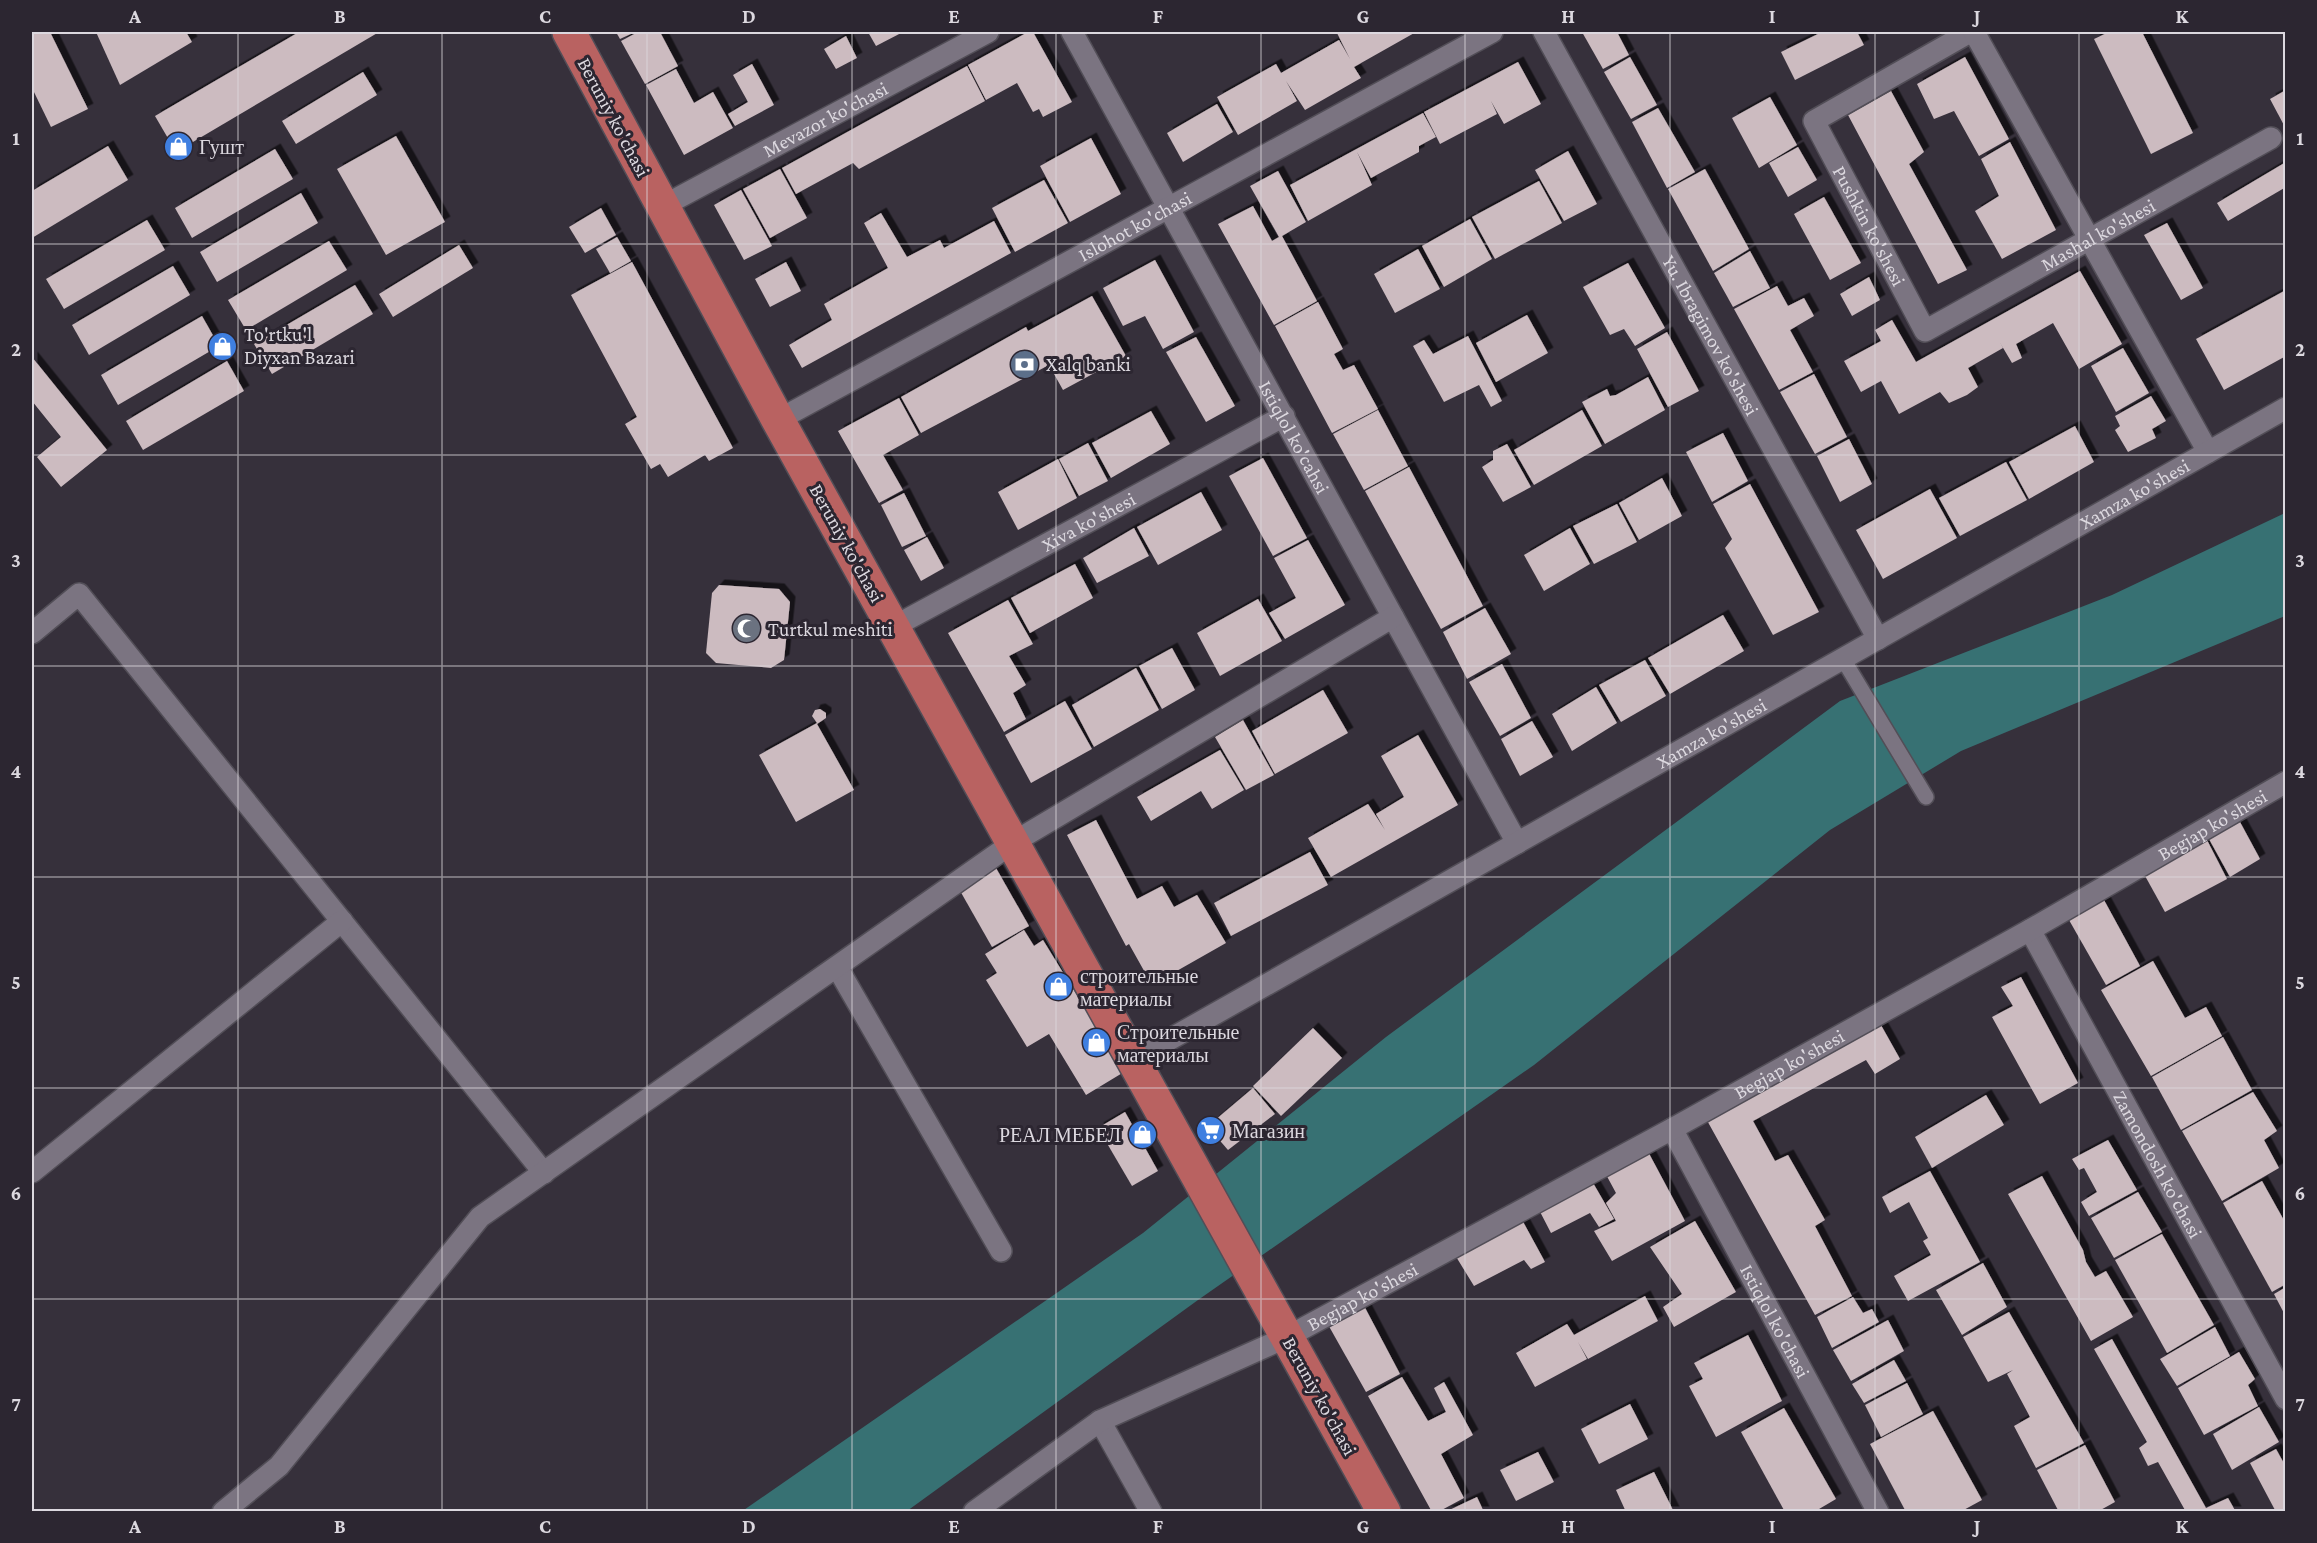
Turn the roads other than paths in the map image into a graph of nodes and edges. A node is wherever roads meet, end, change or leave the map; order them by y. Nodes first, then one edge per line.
1 (569, 32) edge
2 (988, 32) edge
3 (1072, 32) edge
4 (1492, 32) edge
5 (1544, 32) edge
6 (1972, 32) edge
7 (2271, 138) dead end
8 (663, 206) junction
9 (1169, 207) junction
10 (2089, 238) junction
11 (1925, 331) joint
12 (2286, 408) edge
13 (1284, 416) junction
14 (778, 420) junction
15 (2208, 452) junction
16 (1393, 616) junction
17 (893, 627) junction
18 (32, 633) edge
19 (1878, 639) junction
20 (1842, 659) junction
21 (2286, 782) edge
22 (1926, 797) dead end
23 (1014, 842) junction
24 (1517, 843) junction
25 (342, 921) junction
26 (2030, 930) junction
27 (837, 967) junction
28 (1135, 1059) junction
29 (1672, 1129) junction
30 (32, 1172) edge
31 (544, 1173) junction
32 (1001, 1251) dead end
33 (1287, 1337) junction
34 (2286, 1399) edge
35 (1100, 1421) junction
36 (223, 1512) edge
37 (974, 1512) edge
38 (1151, 1512) edge
39 (1384, 1512) edge
40 (1878, 1512) edge

1 - 8 main road, Beruniy ko'chasi
2 - 8 street, Mevazor ko'chasi
3 - 9 street, Istiqlol ko'cahsi
4 - 9 street, Islohot ko'chasi
5 - 19 street, Yu. Ibragimov ko'shesi
6 - 10 street
6 - 11 street, Pushkin ko'shesi
7 - 10 street, Mashal ko'shesi
8 - 14 main road, Beruniy ko'chasi
9 - 13 street, Istiqlol ko'cahsi
9 - 14 street, Islohot ko'chasi
10 - 11 street, Mashal ko'shesi
10 - 15 street
12 - 15 street, Xamza ko'shesi
13 - 16 street, Istiqlol ko'cahsi
13 - 17 street, Xiva ko'shesi
14 - 17 main road, Beruniy ko'chasi
15 - 19 street, Xamza ko'shesi
16 - 23 street
16 - 24 street, Istiqlol ko'cahsi
17 - 23 main road, Beruniy ko'chasi
18 - 25 street
19 - 20 street, Xamza ko'shesi
20 - 22 street
20 - 24 street, Xamza ko'shesi
21 - 26 street, Begjap ko'shesi
23 - 27 street
23 - 28 main road, Beruniy ko'chasi
24 - 28 street, Xamza ko'shesi
25 - 30 street
25 - 31 street
26 - 29 street, Begjap ko'shesi
26 - 34 street, Zamondosh ko'chasi
27 - 31 street
27 - 32 street
28 - 33 main road, Beruniy ko'chasi
29 - 33 street, Begjap ko'shesi
29 - 40 street, Istiqlol ko'chasi
31 - 36 street
33 - 35 street, Begjap ko'shesi
33 - 39 main road, Beruniy ko'chasi
35 - 37 street, Begjap ko'shesi
35 - 38 street

